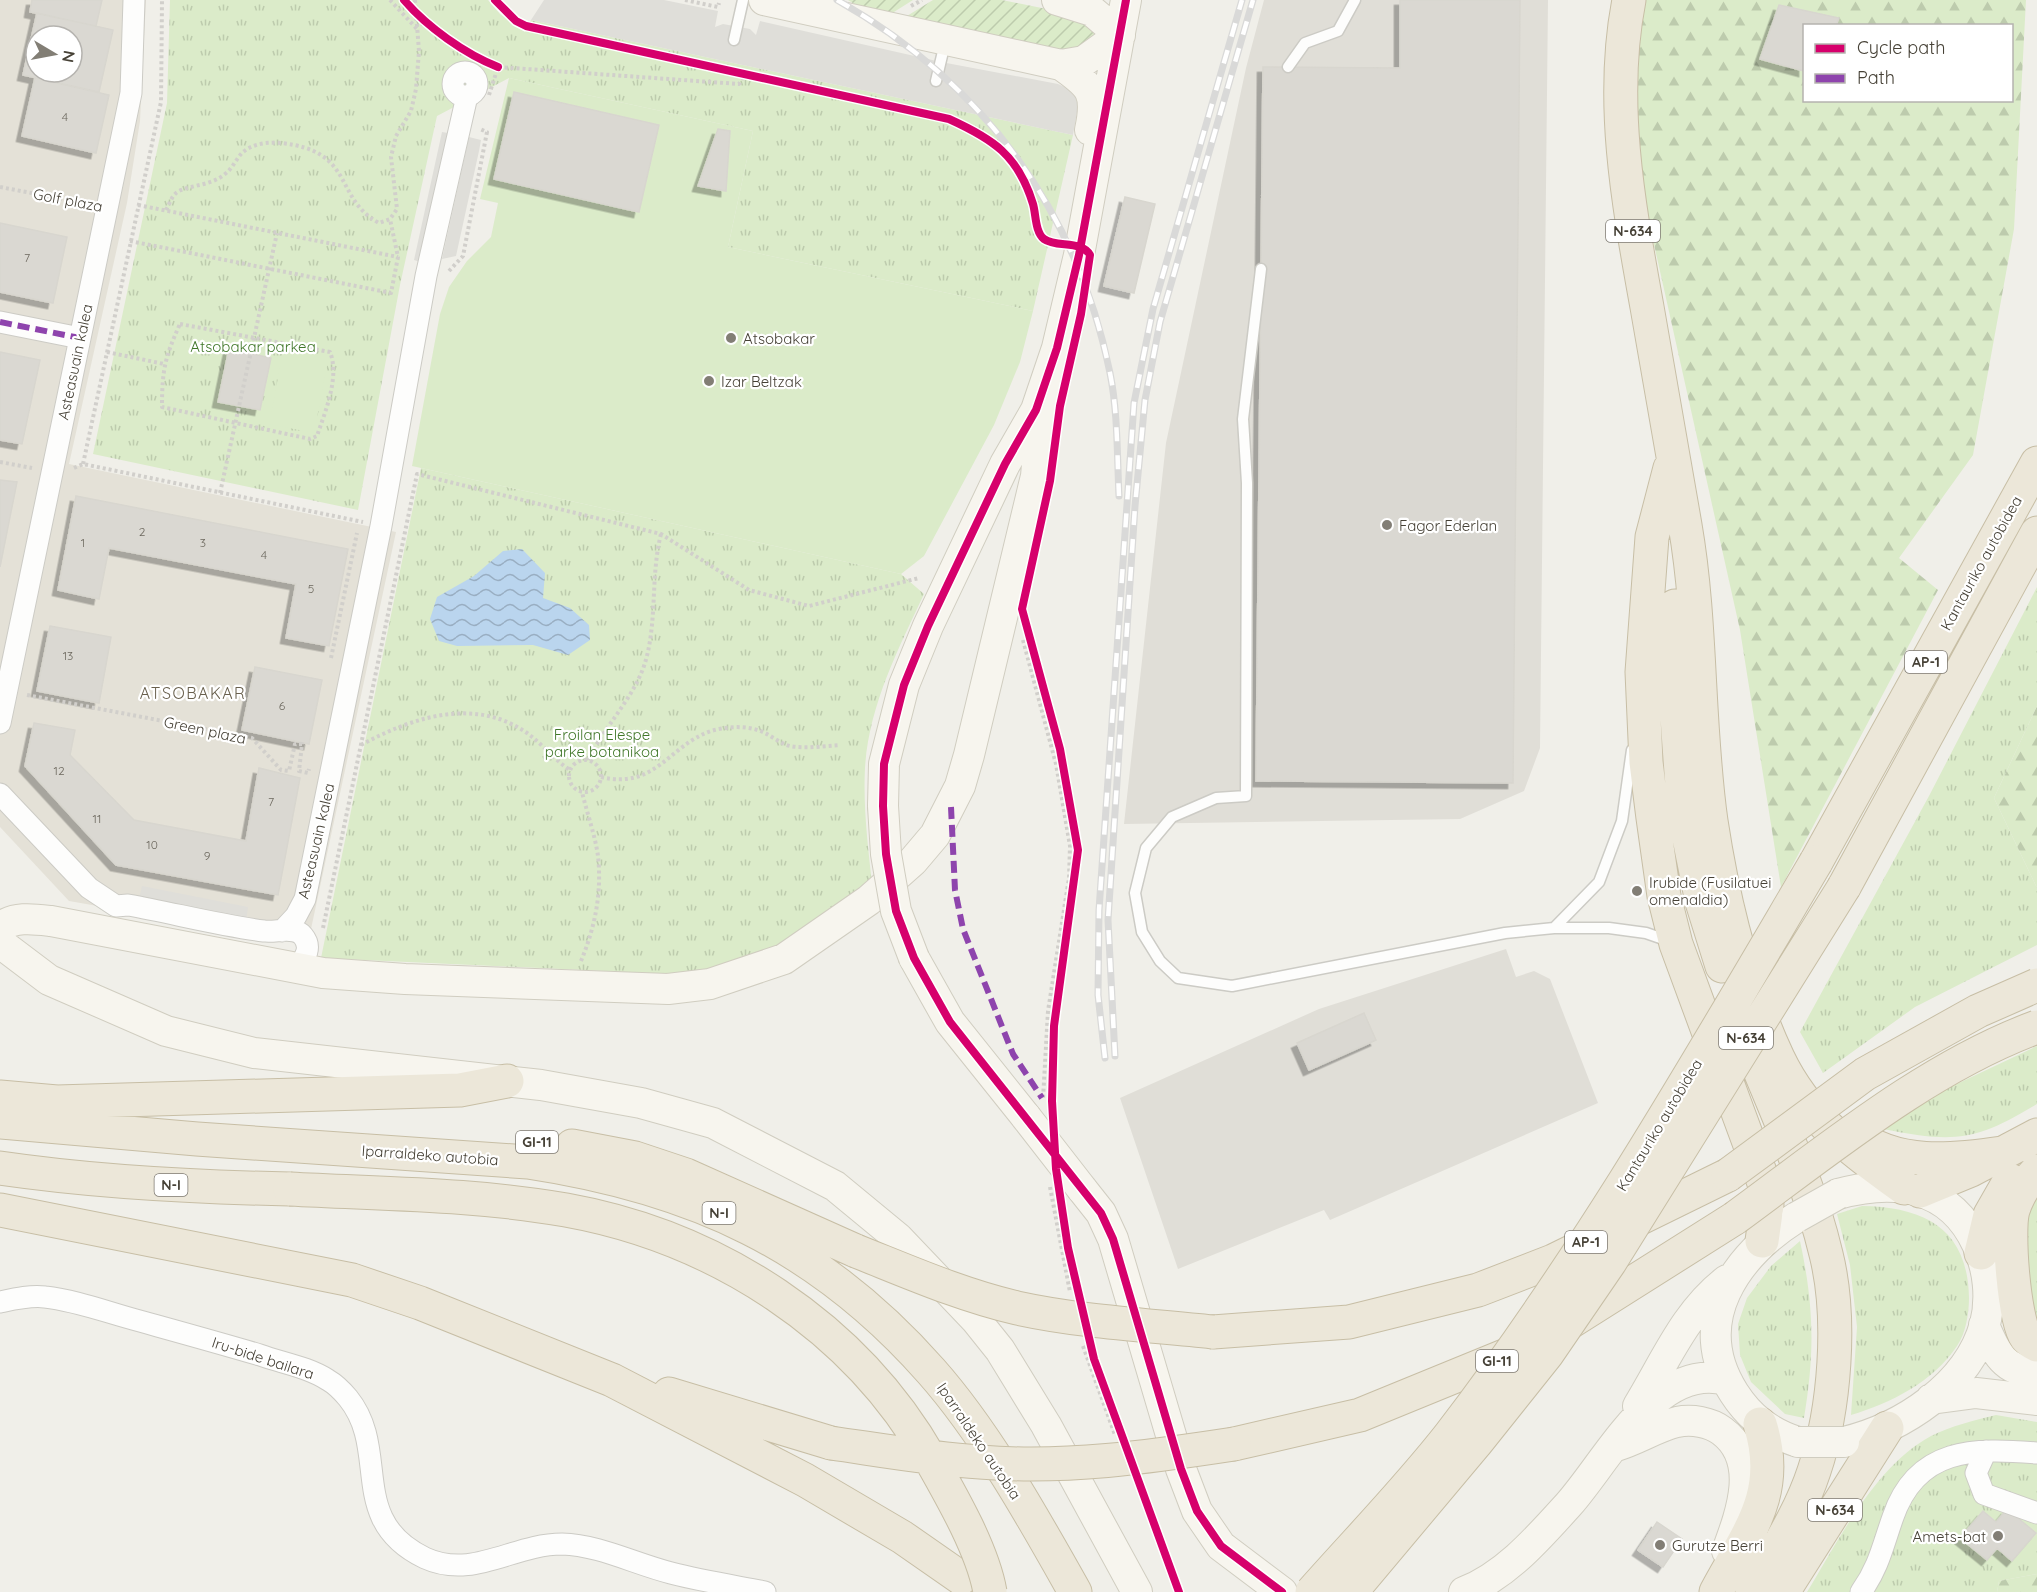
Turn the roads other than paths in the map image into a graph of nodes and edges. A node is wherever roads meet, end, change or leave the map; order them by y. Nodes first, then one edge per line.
1 (134, 0) edge
2 (743, 0) edge
3 (764, 0) edge
4 (1057, 0) edge
5 (1355, 0) edge
6 (1629, 0) edge
7 (1127, 1) edge
8 (1120, 35) junction
9 (734, 40) dead end
10 (946, 40) junction
11 (1061, 65) junction
12 (1288, 67) dead end
13 (936, 81) dead end
14 (466, 96) dead end
15 (1261, 269) dead end
16 (0, 322) edge
17 (80, 338) junction
18 (1043, 395) junction
19 (1672, 460) junction
20 (2037, 463) edge
21 (1005, 464) junction
22 (2037, 533) edge
23 (1642, 672) junction
24 (0, 723) edge
25 (0, 794) edge
26 (116, 920) junction
27 (1554, 928) junction
28 (282, 931) junction
29 (2, 940) edge
30 (1676, 944) junction
31 (1744, 961) junction
32 (297, 969) junction
33 (2037, 985) edge
34 (2037, 1027) edge
35 (507, 1081) junction
36 (0, 1097) edge
37 (57, 1115) junction
38 (0, 1122) edge
39 (2037, 1135) edge
40 (197, 1139) junction
41 (2002, 1153) junction
42 (2037, 1156) edge
43 (0, 1168) edge
44 (2037, 1171) edge
45 (1912, 1189) junction
46 (0, 1209) edge
47 (1762, 1241) junction
48 (1982, 1253) junction
49 (1735, 1275) junction
50 (0, 1302) edge
51 (1984, 1324) junction
52 (2037, 1346) edge
53 (2037, 1371) edge
54 (612, 1380) junction
55 (1726, 1380) junction
56 (1931, 1399) junction
57 (2037, 1400) edge
58 (1760, 1424) junction
59 (1887, 1428) junction
60 (1614, 1447) junction
61 (1986, 1451) junction
62 (2037, 1453) edge
63 (2037, 1513) edge
64 (1110, 1546) junction
65 (961, 1578) dead end
66 (765, 1592) edge
67 (990, 1592) edge
68 (1075, 1592) edge
69 (1131, 1592) edge
70 (1137, 1592) edge
71 (1282, 1592) edge
72 (1312, 1592) edge
73 (1351, 1592) edge
74 (1464, 1592) edge
75 (1714, 1592) edge
76 (1752, 1592) edge
77 (1783, 1592) edge
78 (1861, 1592) edge

1 - 17 street, Asteasuain kalea
2 - 9 lane
3 - 10 street
4 - 8 street
5 - 12 lane
6 - 19 highway, N-634
7 - 8 street
8 - 11 street
8 - 18 street
10 - 11 street
10 - 13 lane
11 - 21 street
14 - 28 street, Asteasuain kalea
15 - 27 lane
16 - 17 street
17 - 24 street, Asteasuain kalea
18 - 21 street
18 - 32 street
19 - 23 highway
19 - 31 highway
19 - 76 highway, N-634
20 - 72 highway, Kantauriko autobidea / AP-1, bridge
21 - 71 street, bridge
22 - 73 highway, Kantauriko autobidea / AP-1, bridge
23 - 27 lane
23 - 30 highway
25 - 26 street
26 - 28 street
26 - 29 street
26 - 32 street
27 - 30 lane
28 - 32 street
29 - 35 street
30 - 47 highway
31 - 41 highway
31 - 45 highway
33 - 40 highway, GI-11, bridge
34 - 54 highway, GI-11, bridge
35 - 37 highway
35 - 64 street
36 - 37 highway
37 - 38 highway, Iparraldeko autobia / N-I
37 - 40 highway, Iparraldeko autobia / N-I
39 - 41 highway
40 - 68 highway, Iparraldeko autobia / N-I
41 - 45 highway
42 - 48 highway
43 - 67 highway, N-I, bridge
44 - 52 highway
45 - 47 street, bridge
45 - 48 street
46 - 54 highway, GI-11
47 - 49 street
48 - 51 street
49 - 55 street
49 - 60 street
50 - 66 street, Iru-bide bailara
51 - 53 street
51 - 56 street
54 - 65 highway
55 - 58 street
55 - 60 street
56 - 57 street
56 - 59 street
58 - 59 street, bridge
58 - 75 highway
59 - 77 highway, N-634
60 - 74 street
60 - 75 street
61 - 62 street
61 - 63 street
61 - 78 street
64 - 69 street
64 - 70 street

